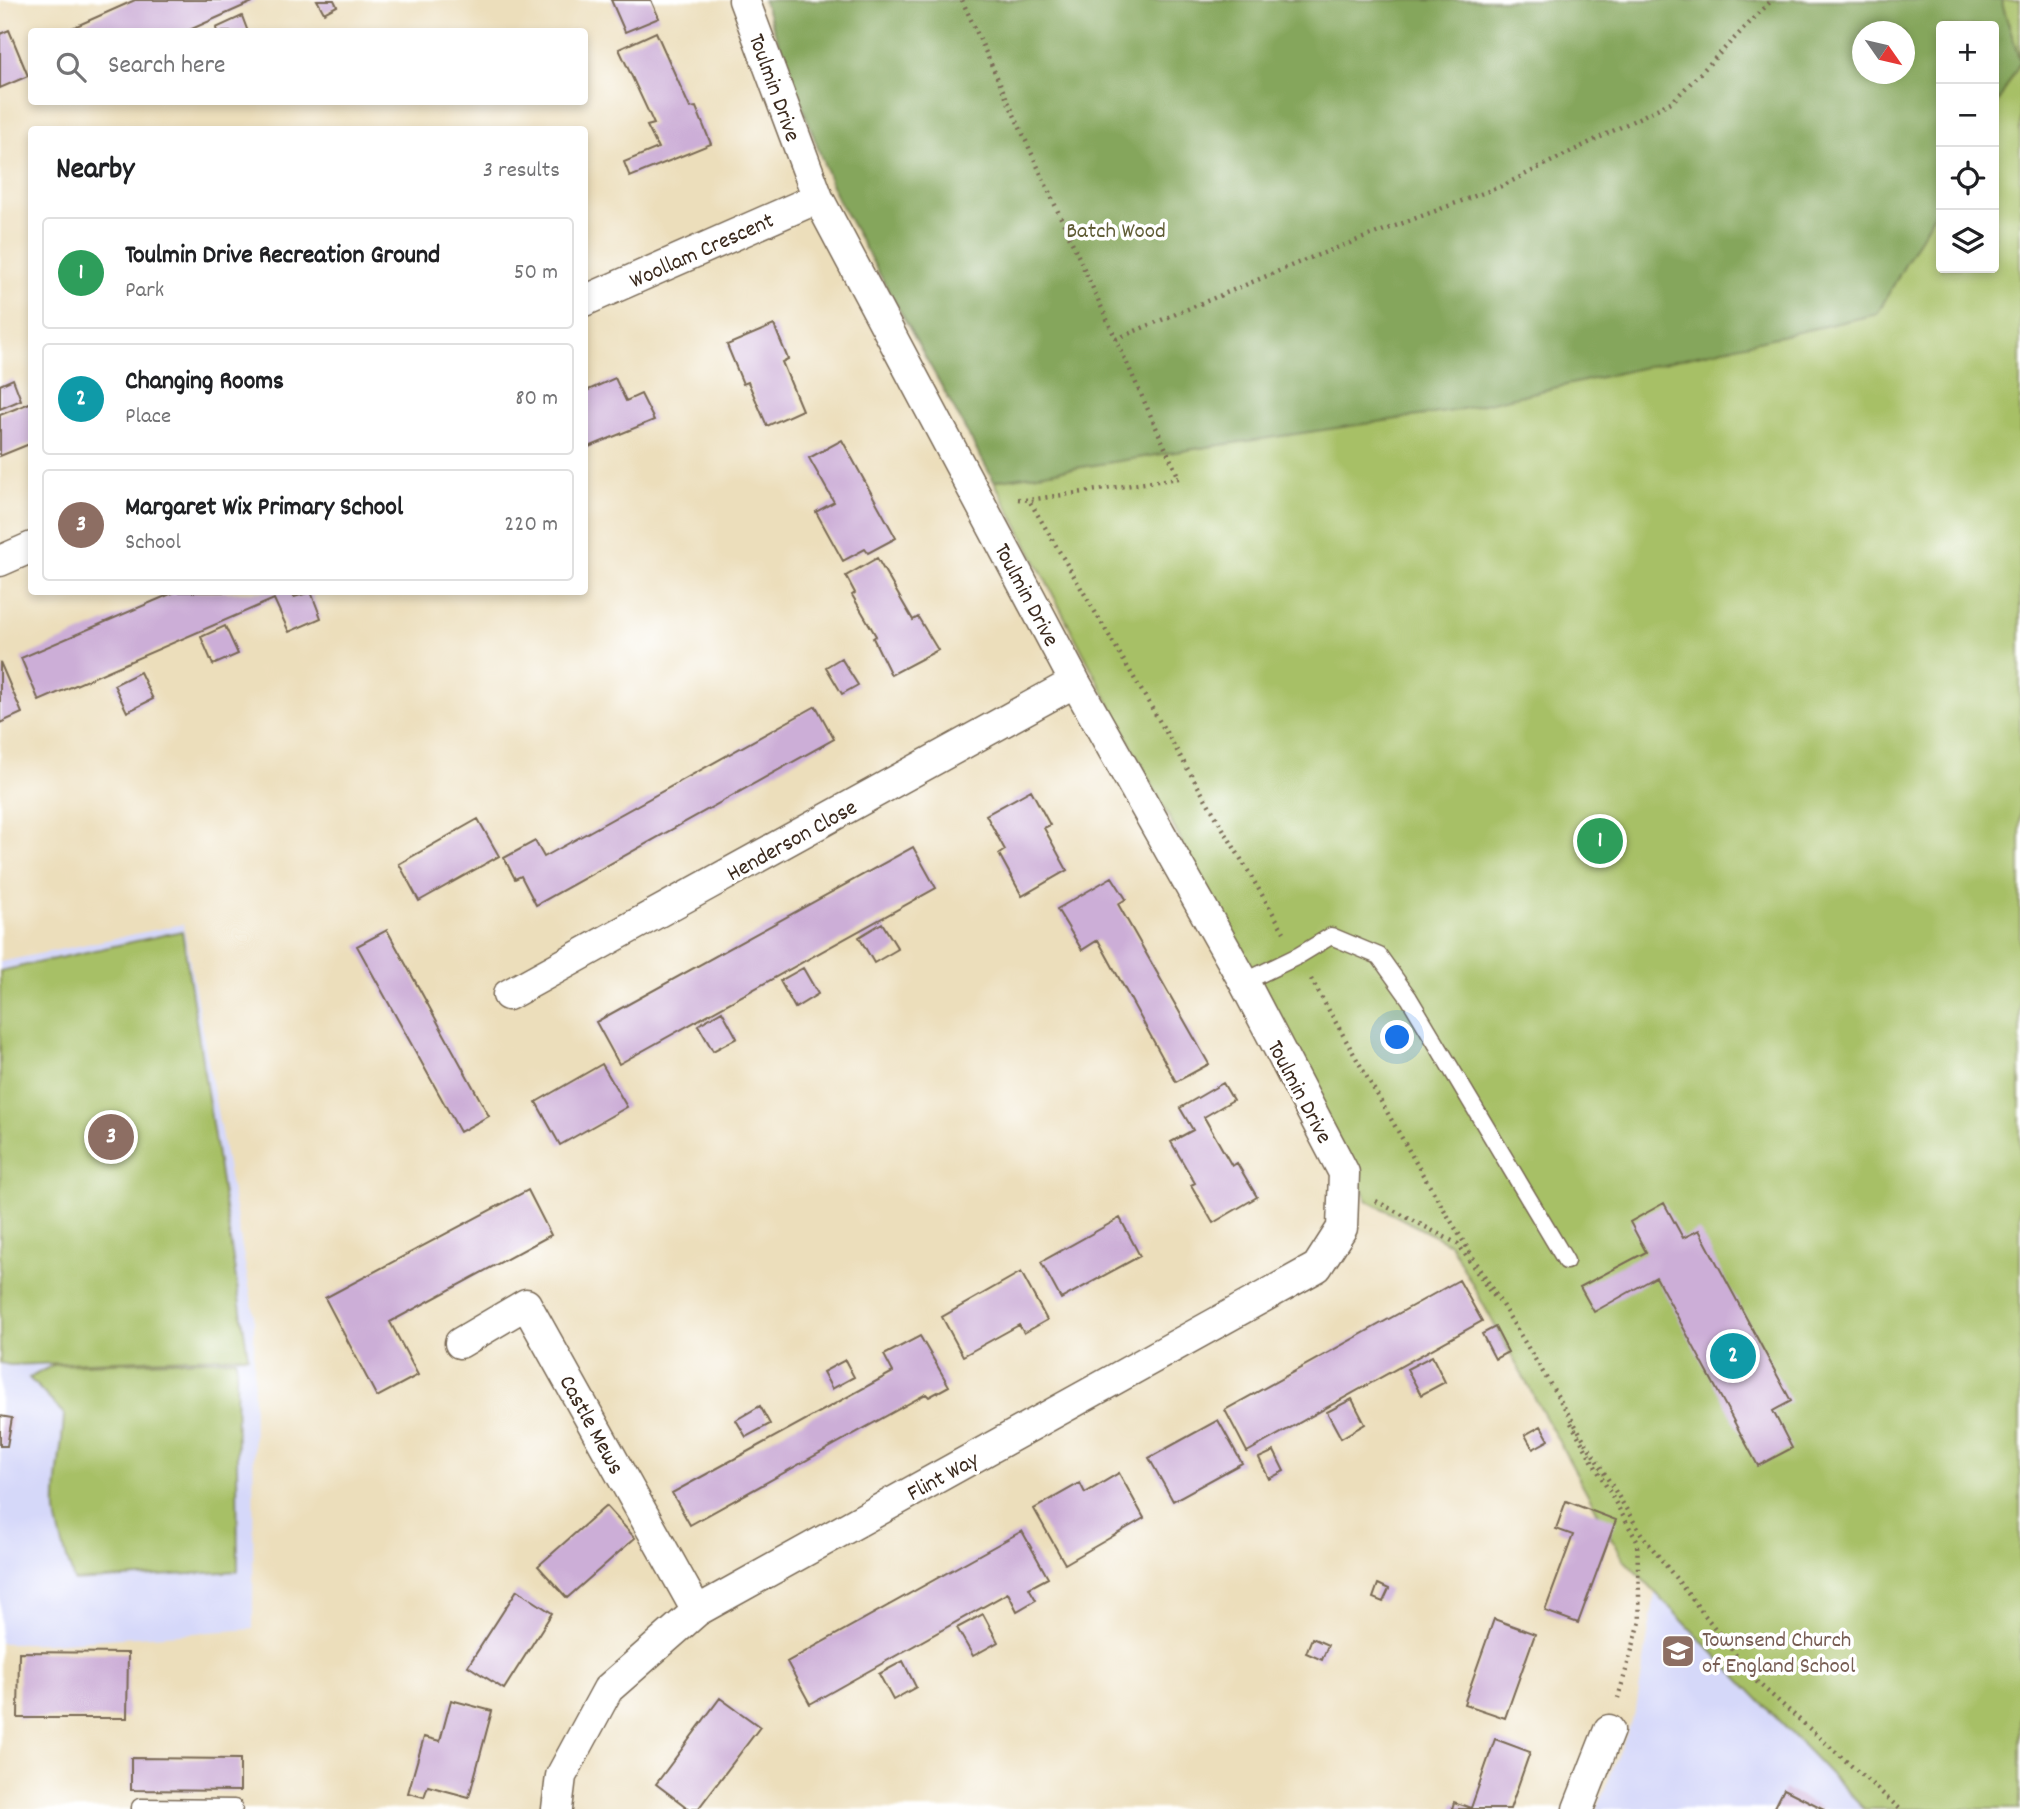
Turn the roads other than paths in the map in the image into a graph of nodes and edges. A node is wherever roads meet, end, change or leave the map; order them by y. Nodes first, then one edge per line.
1 (744, 0) edge
2 (818, 198) junction
3 (588, 299) edge
4 (28, 549) edge
5 (0, 561) edge
6 (1074, 682) junction
7 (1244, 982) junction
8 (508, 995) dead end
9 (1344, 1179) joint
10 (1566, 1261) dead end
11 (460, 1343) dead end
12 (697, 1611) junction
13 (1609, 1730) road end
14 (234, 1808) edge
15 (140, 1809) edge
16 (557, 1809) edge
17 (1578, 1809) edge

1 - 2 street, Toulmin Drive
2 - 3 street, Woollam Crescent
2 - 6 street, Toulmin Drive
4 - 5 street
6 - 7 street, Toulmin Drive
6 - 8 street, Henderson Close
7 - 9 street, Toulmin Drive
7 - 10 lane
9 - 12 street, Flint Way
11 - 12 street, Castle Mews
12 - 16 street, Flint Way
13 - 17 street
14 - 15 lane

